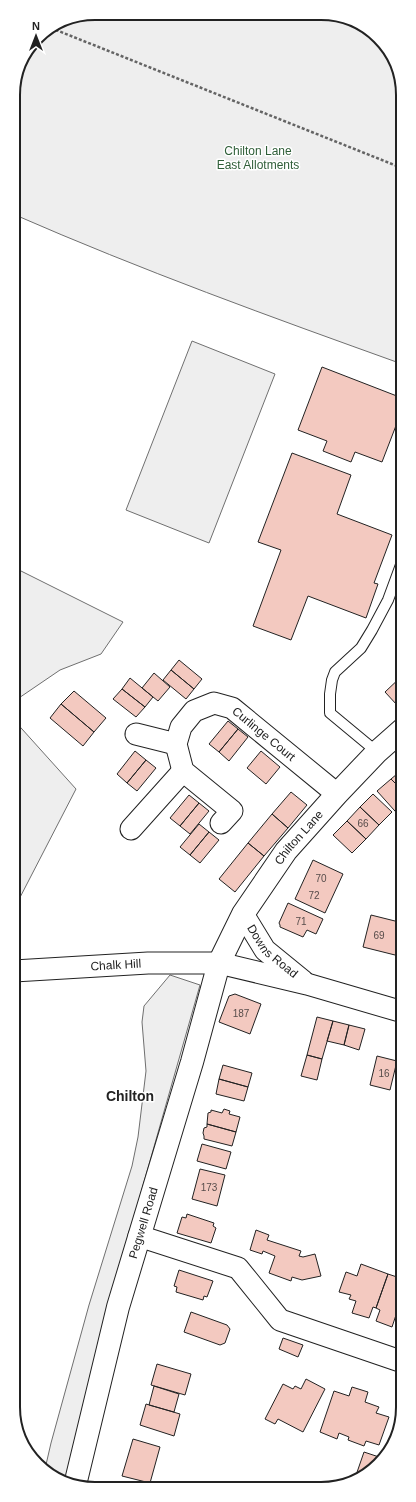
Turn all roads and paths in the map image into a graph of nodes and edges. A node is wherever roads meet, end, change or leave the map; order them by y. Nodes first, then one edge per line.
1 (57, 30) edge
2 (396, 166) edge
3 (396, 578) edge
4 (136, 734) dead end
5 (396, 735) edge
6 (176, 744) junction
7 (377, 752) junction
8 (184, 771) junction
9 (337, 794) junction
10 (221, 823) dead end
11 (131, 829) dead end
12 (243, 914) junction
13 (219, 963) junction
14 (20, 971) edge
15 (308, 984) junction
16 (396, 1010) edge
17 (139, 1236) junction
18 (396, 1360) edge
19 (76, 1480) edge

1 - 2 path
3 - 7 lane
4 - 6 street
5 - 7 street, Chilton Lane
6 - 8 street
6 - 9 street, Curlinge Court
7 - 9 street, Chilton Lane
8 - 10 street
8 - 11 street
9 - 12 street, Chilton Lane
12 - 13 street, Chilton Lane
12 - 15 street, Downs Road
13 - 14 street, Chalk Hill
13 - 15 street, Downs Road
13 - 17 street, Pegwell Road
15 - 16 street, Downs Road
17 - 18 street
17 - 19 street, Pegwell Road

